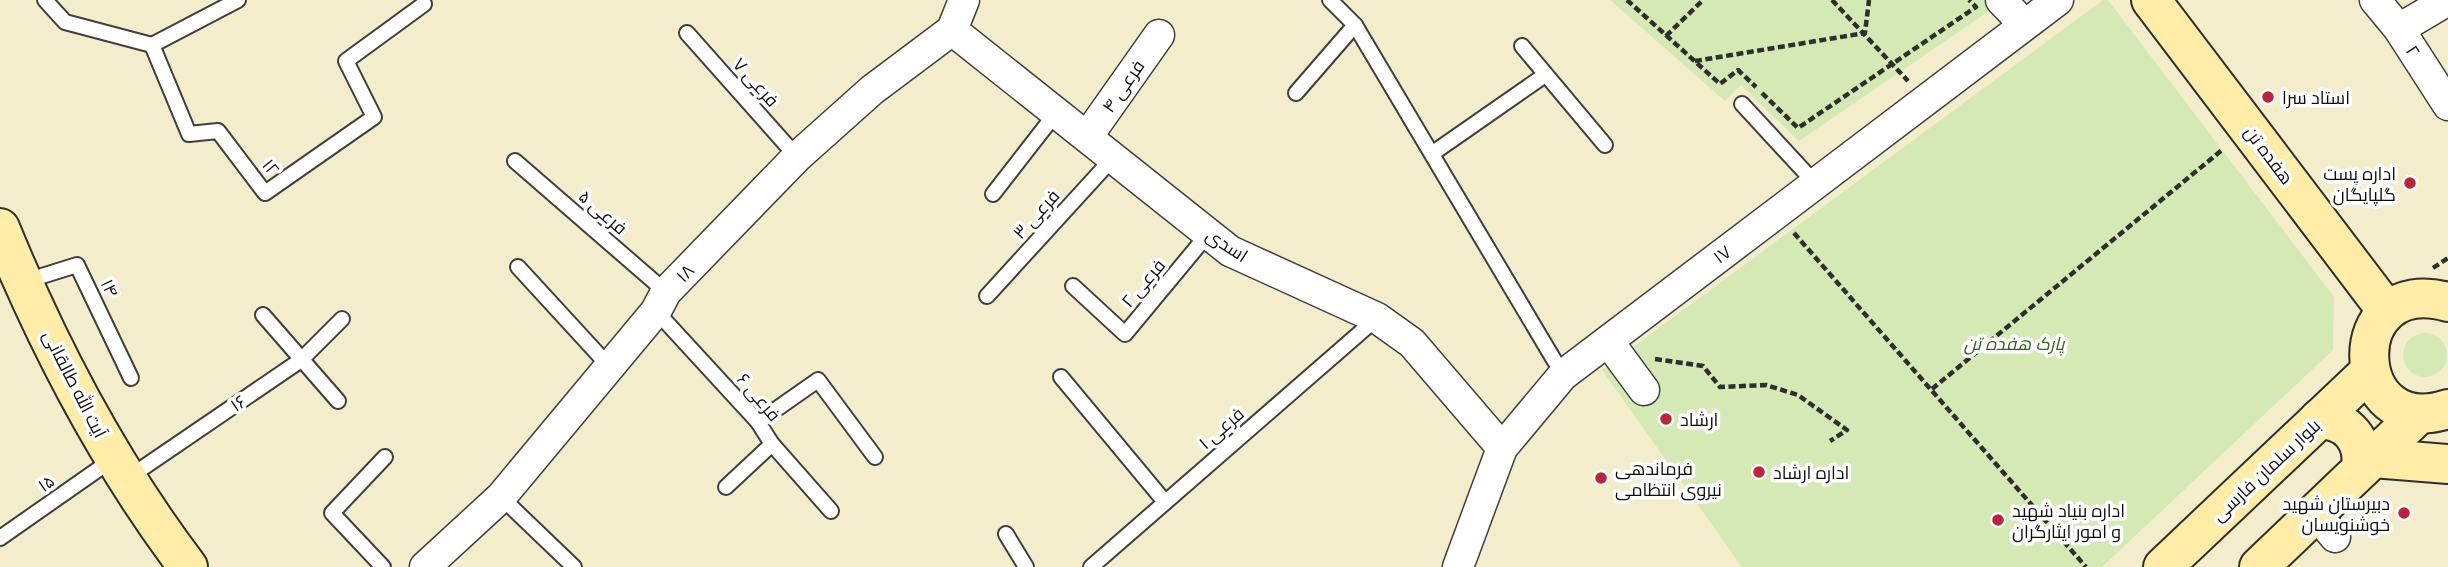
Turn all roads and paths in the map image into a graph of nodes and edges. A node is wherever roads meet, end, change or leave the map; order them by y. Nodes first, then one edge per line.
1 (45, 0) edge
2 (238, 0) edge
3 (964, 0) edge
4 (1330, 0) edge
5 (1627, 0) edge
6 (1703, 0) edge
7 (1832, 0) edge
8 (1869, 0) edge
9 (1969, 0) edge
10 (2001, 0) edge
11 (2058, 0) edge
12 (2151, 0) edge
13 (2375, 0) edge
14 (2448, 0) edge
15 (219, 4) edge
16 (424, 4) dead end
17 (2024, 24) junction
18 (1355, 25) junction
19 (2399, 29) junction
20 (951, 30) junction
21 (687, 33) dead end
22 (1865, 33) junction
23 (1159, 35) dead end
24 (1666, 36) junction
25 (152, 45) junction
26 (1522, 46) dead end
27 (1695, 61) junction
28 (1894, 63) junction
29 (1545, 75) junction
30 (1296, 93) dead end
31 (1924, 100) junction
32 (1742, 104) dead end
33 (2448, 105) edge
34 (1056, 113) junction
35 (1087, 137) junction
36 (1605, 145) dead end
37 (2222, 150) dead end
38 (1433, 153) junction
39 (797, 157) junction
40 (1113, 158) junction
41 (515, 161) dead end
42 (1815, 183) junction
43 (993, 194) dead end
44 (1776, 213) junction
45 (1208, 234) junction
46 (2, 239) edge
47 (518, 267) dead end
48 (25, 282) junction
49 (1073, 286) dead end
50 (987, 296) dead end
51 (661, 302) junction
52 (2448, 302) edge
53 (2387, 311) junction
54 (263, 315) dead end
55 (1377, 318) junction
56 (342, 319) dead end
57 (1608, 341) junction
58 (301, 360) junction
59 (608, 365) junction
60 (2369, 372) junction
61 (1563, 375) junction
62 (1061, 377) dead end
63 (131, 378) dead end
64 (1638, 381) joint
65 (1932, 389) junction
66 (338, 401) dead end
67 (2433, 412) edge
68 (2319, 419) junction
69 (758, 422) junction
70 (1830, 441) dead end
71 (772, 444) junction
72 (1502, 448) junction
73 (385, 457) dead end
74 (875, 457) dead end
75 (2367, 463) junction
76 (2448, 464) edge
77 (120, 469) junction
78 (726, 487) dead end
79 (501, 497) junction
80 (1165, 502) junction
81 (831, 511) dead end
82 (1006, 534) dead end
83 (0, 538) edge
84 (188, 567) edge
85 (383, 567) edge
86 (425, 567) edge
87 (574, 567) edge
88 (1026, 567) edge
89 (1091, 567) edge
90 (1458, 567) edge
91 (2086, 567) edge
92 (2162, 567) edge
93 (2259, 567) edge

1 - 25 lane
2 - 15 lane
3 - 20 street, ۱۸
4 - 18 lane
5 - 24 path
6 - 24 path
7 - 22 path
8 - 22 path
9 - 28 path
10 - 17 street
11 - 17 street, ۱۷
12 - 53 main road, هفده تن
13 - 19 street, ۲
14 - 19 street
15 - 25 lane
16 - 25 lane, ۱۲
17 - 31 street, ۱۷
18 - 30 lane
18 - 38 lane
19 - 33 street, ۲
20 - 34 street, اسدی
20 - 39 street, ۱۸
21 - 39 lane, فرعی ۷
22 - 27 path
22 - 28 path
23 - 35 street, فرعی ۴
24 - 27 path
26 - 29 lane
27 - 28 path
28 - 31 path
29 - 36 lane
29 - 38 lane
31 - 42 street, ۱۷
32 - 42 lane
34 - 35 street, اسدی
34 - 43 lane
35 - 40 street, اسدی
37 - 65 path
38 - 61 lane
39 - 51 street, ۱۸
40 - 45 street, اسدی
40 - 50 lane, فرعی ۳
41 - 51 lane, فرعی ۵
42 - 44 street, ۱۷
44 - 57 street, ۱۷
44 - 65 path
45 - 49 lane, فرعی ۲
45 - 55 street, اسدی
46 - 48 main road, آیت الله طالقانی
47 - 59 lane
48 - 63 lane, ۱۴
48 - 77 main road, آیت الله طالقانی
51 - 59 street, ۱۸
51 - 69 lane, فرعی ۶
52 - 53 main road
53 - 60 main road
54 - 58 lane
55 - 72 street, اسدی
55 - 80 lane, فرعی ۱
56 - 58 lane, ۱۶
57 - 61 street, ۱۷
57 - 64 street
58 - 66 lane
58 - 77 lane, ۱۶
59 - 79 street, ۱۸
60 - 67 main road
60 - 68 main road, بلوار سلمان فارسی
61 - 72 street, ۱۷
62 - 80 lane
64 - 70 path
65 - 91 path
67 - 75 main road
68 - 75 main road
68 - 92 main road, بلوار سلمان فارسی
69 - 71 lane, فرعی ۶
69 - 74 lane
71 - 78 lane
71 - 81 lane, فرعی ۶
72 - 90 street, ۱۷
73 - 85 lane
75 - 76 main road
75 - 93 main road
77 - 83 lane, ۱۵
77 - 84 main road, آیت الله طالقانی
79 - 86 street, ۱۸
79 - 87 lane
80 - 89 lane, فرعی ۱
82 - 88 lane

